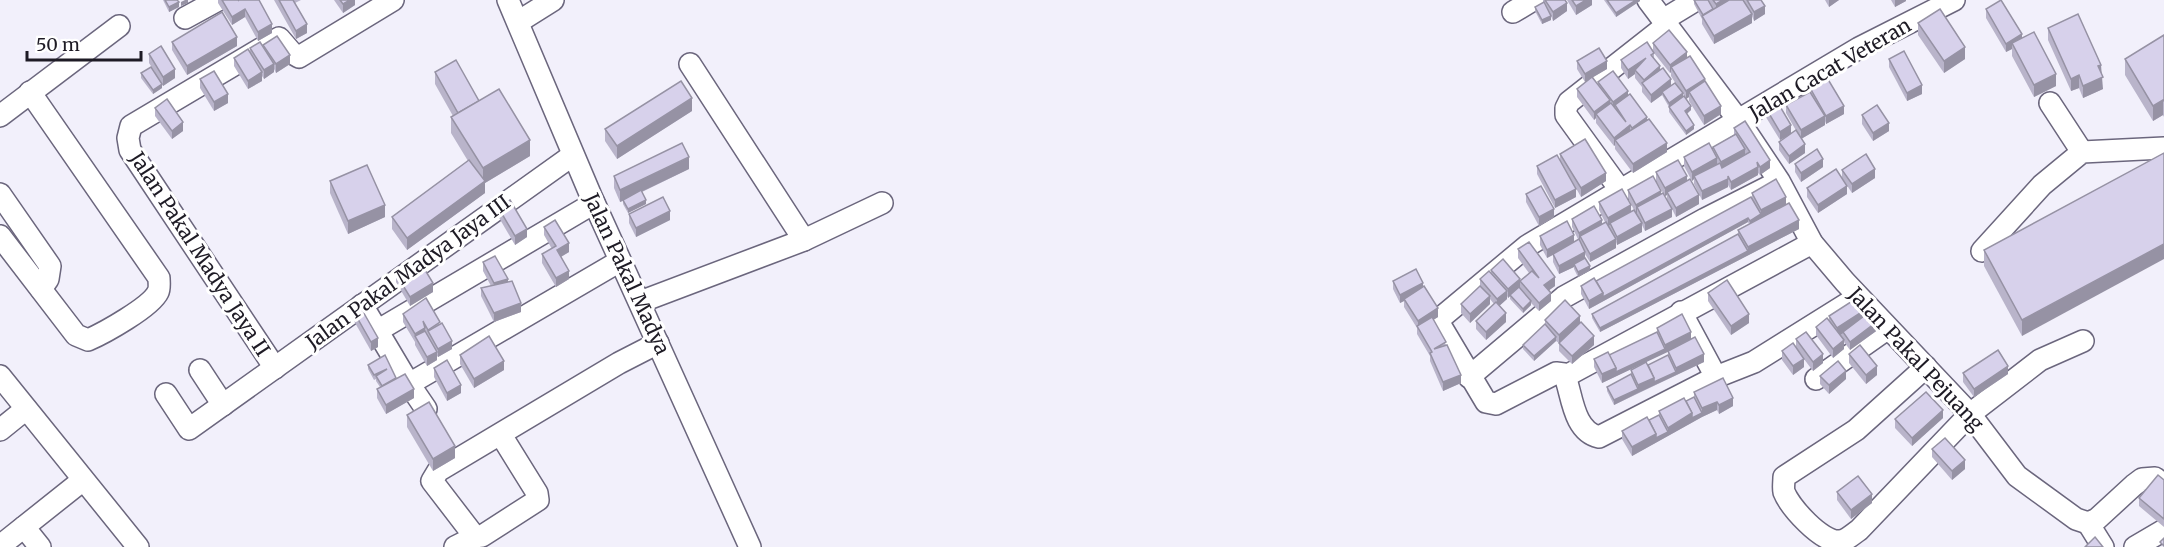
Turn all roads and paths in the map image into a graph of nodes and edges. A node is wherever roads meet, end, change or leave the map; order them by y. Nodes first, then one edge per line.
1 (218, 0) edge
2 (393, 0) edge
3 (508, 0) edge
4 (553, 0) edge
5 (1533, 0) edge
6 (1648, 0) edge
7 (1696, 0) edge
8 (1954, 0) edge
9 (1512, 12) dead end
10 (185, 18) dead end
11 (268, 19) edge
12 (518, 22) junction
13 (1665, 22) junction
14 (119, 26) dead end
15 (279, 38) junction
16 (690, 64) dead end
17 (1612, 69) junction
18 (1625, 87) edge
19 (30, 92) junction
20 (2050, 103) dead end
21 (0, 116) edge
22 (1739, 121) junction
23 (1663, 141) edge
24 (2164, 148) edge
25 (2082, 152) junction
26 (573, 155) junction
27 (1676, 160) junction
28 (1779, 181) junction
29 (1621, 190) junction
30 (0, 194) edge
31 (594, 203) junction
32 (882, 203) dead end
33 (0, 236) edge
34 (804, 240) junction
35 (1812, 243) junction
36 (1982, 251) edge
37 (620, 261) junction
38 (1546, 272) junction
39 (41, 289) junction
40 (1858, 297) junction
41 (640, 302) junction
42 (362, 305) junction
43 (1681, 312) junction
44 (1577, 316) edge
45 (1887, 329) junction
46 (377, 331) junction
47 (1590, 336) edge
48 (2083, 341) dead end
49 (658, 343) junction
50 (1603, 355) junction
51 (1926, 367) junction
52 (275, 368) junction
53 (200, 370) dead end
54 (0, 376) edge
55 (1469, 376) junction
56 (1566, 376) junction
57 (1716, 377) junction
58 (1816, 379) dead end
59 (410, 384) junction
60 (166, 394) dead end
61 (223, 405) junction
62 (27, 409) junction
63 (426, 409) edge
64 (1970, 414) junction
65 (0, 430) edge
66 (501, 435) junction
67 (83, 480) junction
68 (2164, 485) edge
69 (2088, 523) junction
70 (24, 527) junction
71 (2164, 530) edge
72 (475, 537) junction
73 (0, 546) edge
74 (40, 547) edge
75 (138, 547) edge
76 (455, 547) edge
77 (750, 547) edge
78 (2103, 547) edge
79 (2135, 547) edge

1 - 10 street
2 - 15 street
3 - 12 street, Jalan Pakal Madya
4 - 12 street
5 - 9 street
6 - 13 street, Jalan Pakal Pejuang
7 - 13 street
8 - 22 street, Jalan Cacat Veteran
11 - 15 street
12 - 26 street, Jalan Pakal Madya
13 - 17 street
13 - 22 street, Jalan Pakal Pejuang
14 - 19 street
15 - 52 street, Jalan Pakal Madya Jaya II
16 - 34 street
17 - 18 street
17 - 29 street
19 - 21 street
19 - 39 street
20 - 25 street
22 - 27 street, Jalan Cacat Veteran
22 - 28 street, Jalan Pakal Pejuang
23 - 27 street
24 - 25 street
25 - 36 street
26 - 31 street, Jalan Pakal Madya
26 - 42 street, Jalan Pakal Madya Jaya III
27 - 29 street, Jalan Cacat Veteran
28 - 35 street, Jalan Pakal Pejuang
28 - 38 street
29 - 38 street, Jalan Cacat Veteran
30 - 39 street
31 - 37 street, Jalan Pakal Madya
31 - 46 street
32 - 34 street
33 - 39 street
34 - 41 street
35 - 40 street, Jalan Pakal Pejuang
35 - 43 street
37 - 41 street, Jalan Pakal Madya
37 - 59 street
38 - 44 street
38 - 55 street
38 - 55 street
40 - 45 street, Jalan Pakal Pejuang
40 - 57 street
41 - 49 street, Jalan Pakal Madya
42 - 46 street
42 - 52 street, Jalan Pakal Madya Jaya III
43 - 50 street
43 - 57 street
45 - 51 street, Jalan Pakal Pejuang
45 - 58 street
46 - 59 street
47 - 50 street
48 - 64 street
49 - 66 street
49 - 77 street, Jalan Pakal Madya
50 - 56 street
51 - 64 street, Jalan Pakal Pejuang
51 - 64 street
52 - 61 street, Jalan Pakal Madya Jaya III
53 - 61 street
54 - 62 street
55 - 56 street
56 - 57 street
59 - 63 street
60 - 61 street, Jalan Pakal Madya Jaya III
62 - 65 street
62 - 67 street
64 - 69 street, Jalan Pakal Pejuang
66 - 72 street
66 - 72 street
67 - 70 street
67 - 75 street
68 - 69 street
69 - 78 street
70 - 73 street
70 - 74 street
71 - 79 street
72 - 76 street

